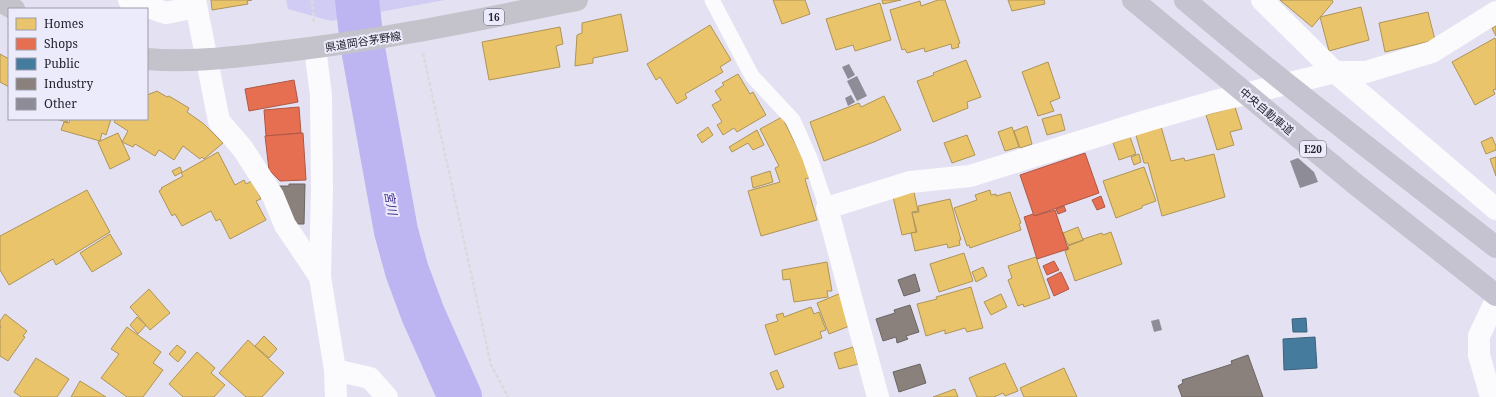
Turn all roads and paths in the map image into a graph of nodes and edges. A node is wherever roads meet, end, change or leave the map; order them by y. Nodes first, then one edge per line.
1 (129, 0) edge
2 (577, 0) edge
3 (712, 0) edge
4 (1133, 0) edge
5 (1186, 0) edge
6 (1262, 0) edge
7 (0, 1) edge
8 (196, 4) edge
9 (12, 8) edge
10 (1496, 12) edge
11 (322, 47) junction
12 (422, 52) dead end
13 (148, 59) edge
14 (1335, 72) junction
15 (827, 208) junction
16 (1496, 209) edge
17 (1496, 247) edge
18 (320, 277) junction
19 (1496, 294) edge
20 (1496, 300) edge
21 (335, 370) junction
22 (336, 397) edge
23 (387, 397) edge
24 (508, 397) edge
25 (878, 397) edge
26 (1491, 397) edge

1 - 8 street
2 - 11 main road, 県道岡谷茅野線 / 16
3 - 15 lane
4 - 19 highway, 中央自動車道 / E20
5 - 17 highway
6 - 14 street
7 - 9 main road
8 - 18 street
10 - 14 street
11 - 13 main road, 県道岡谷茅野線 / 16
11 - 18 street
12 - 24 path
14 - 15 street
14 - 16 street
15 - 25 street
18 - 21 street
20 - 26 street
21 - 22 street
21 - 23 street

